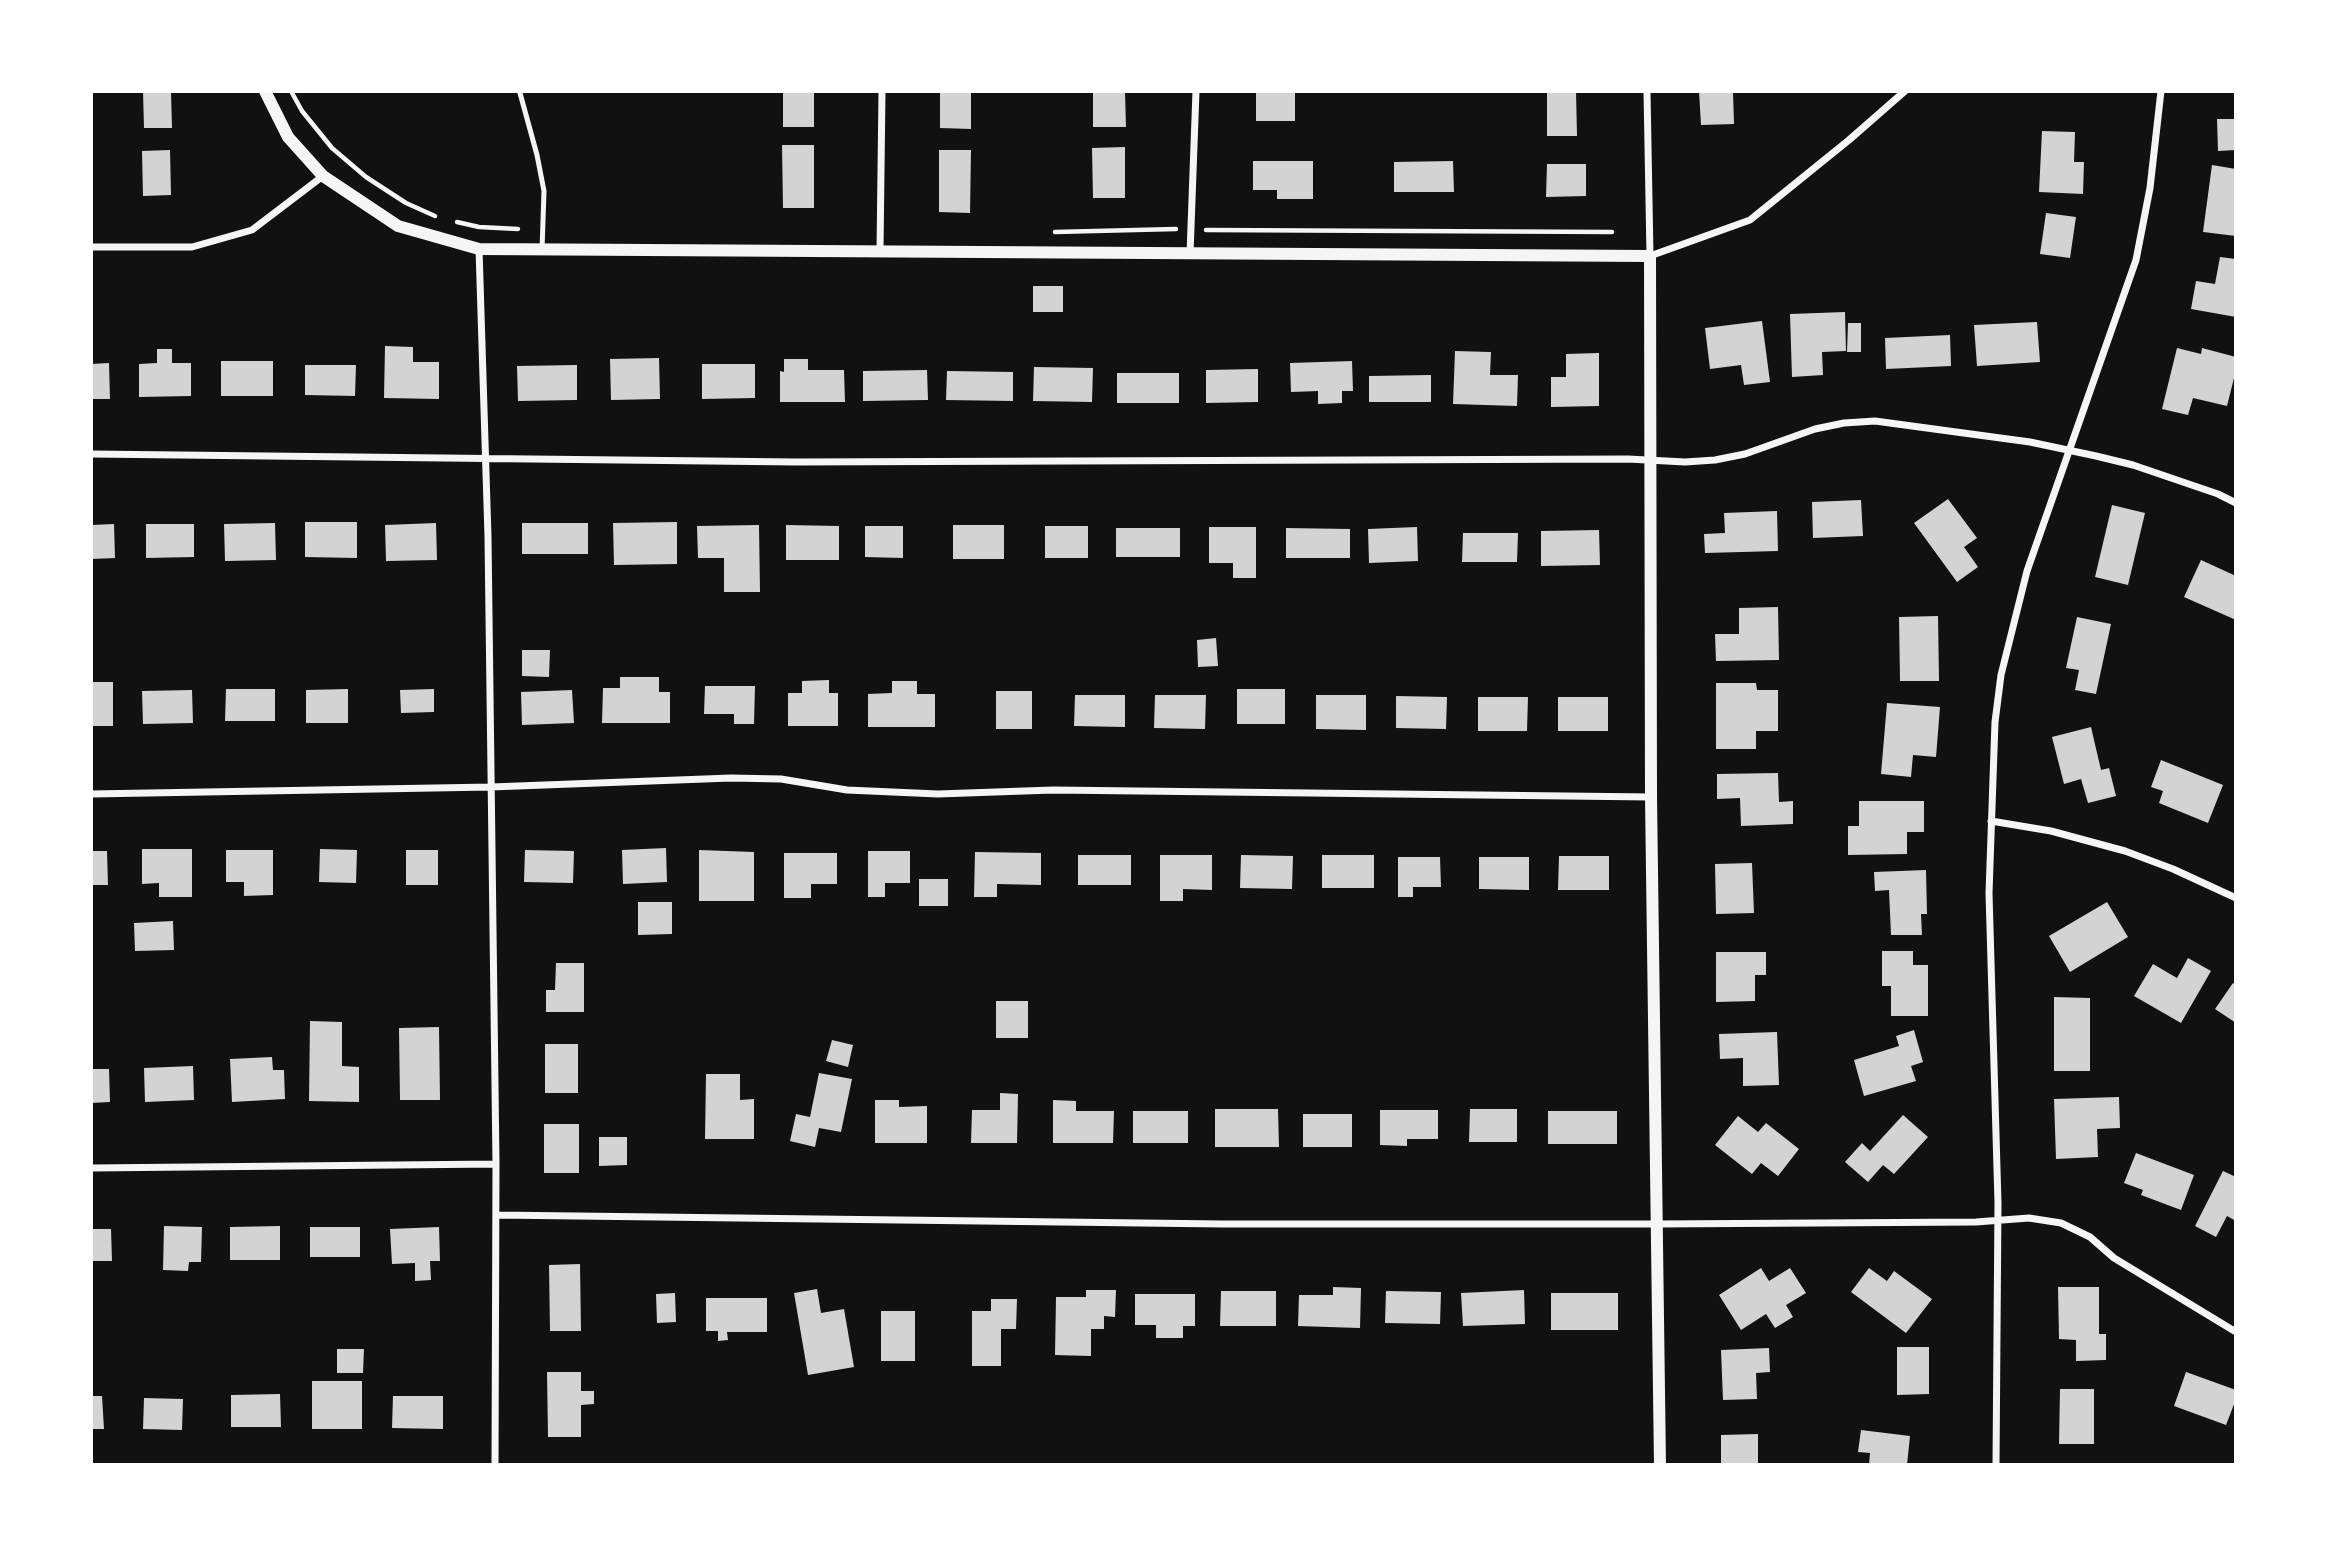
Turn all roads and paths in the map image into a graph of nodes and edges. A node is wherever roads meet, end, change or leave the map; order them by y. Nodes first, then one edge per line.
1 (265, 91) edge
2 (291, 91) edge
3 (882, 91) edge
4 (1196, 91) edge
5 (1647, 91) edge
6 (1905, 91) edge
7 (2161, 91) edge
8 (520, 93) dead end
9 (323, 176) junction
10 (438, 218) dead end
11 (452, 221) dead end
12 (543, 230) junction
13 (1191, 230) junction
14 (1045, 232) dead end
15 (1612, 232) dead end
16 (91, 247) edge
17 (479, 249) junction
18 (542, 250) junction
19 (880, 251) junction
20 (1190, 255) junction
21 (1650, 256) junction
22 (2070, 451) junction
23 (91, 454) edge
24 (485, 458) junction
25 (1650, 459) junction
26 (2236, 503) edge
27 (491, 787) junction
28 (91, 794) edge
29 (1651, 797) junction
30 (1992, 821) junction
31 (2236, 898) edge
32 (496, 1164) junction
33 (91, 1168) edge
34 (496, 1215) junction
35 (1998, 1221) junction
36 (1658, 1224) junction
37 (2236, 1332) edge
38 (495, 1465) edge
39 (1660, 1465) edge
40 (1996, 1465) edge

1 - 9 street
2 - 10 path
3 - 19 street
4 - 13 street
5 - 21 street
6 - 21 street
7 - 22 street
8 - 12 lane
9 - 16 street
9 - 17 street
11 - 12 path
12 - 18 lane
13 - 14 path
13 - 15 path
13 - 20 street
17 - 18 street
17 - 24 street
18 - 19 street
19 - 20 street
20 - 21 street
21 - 25 street
22 - 25 street
22 - 26 street
22 - 30 street
23 - 24 street
24 - 25 street
24 - 27 street
25 - 29 street
27 - 28 street
27 - 29 street
27 - 32 street
29 - 36 street
30 - 31 street
30 - 35 street
32 - 33 street
32 - 34 street
34 - 36 street
34 - 38 street
35 - 36 street
35 - 37 street
35 - 40 street
36 - 39 street

